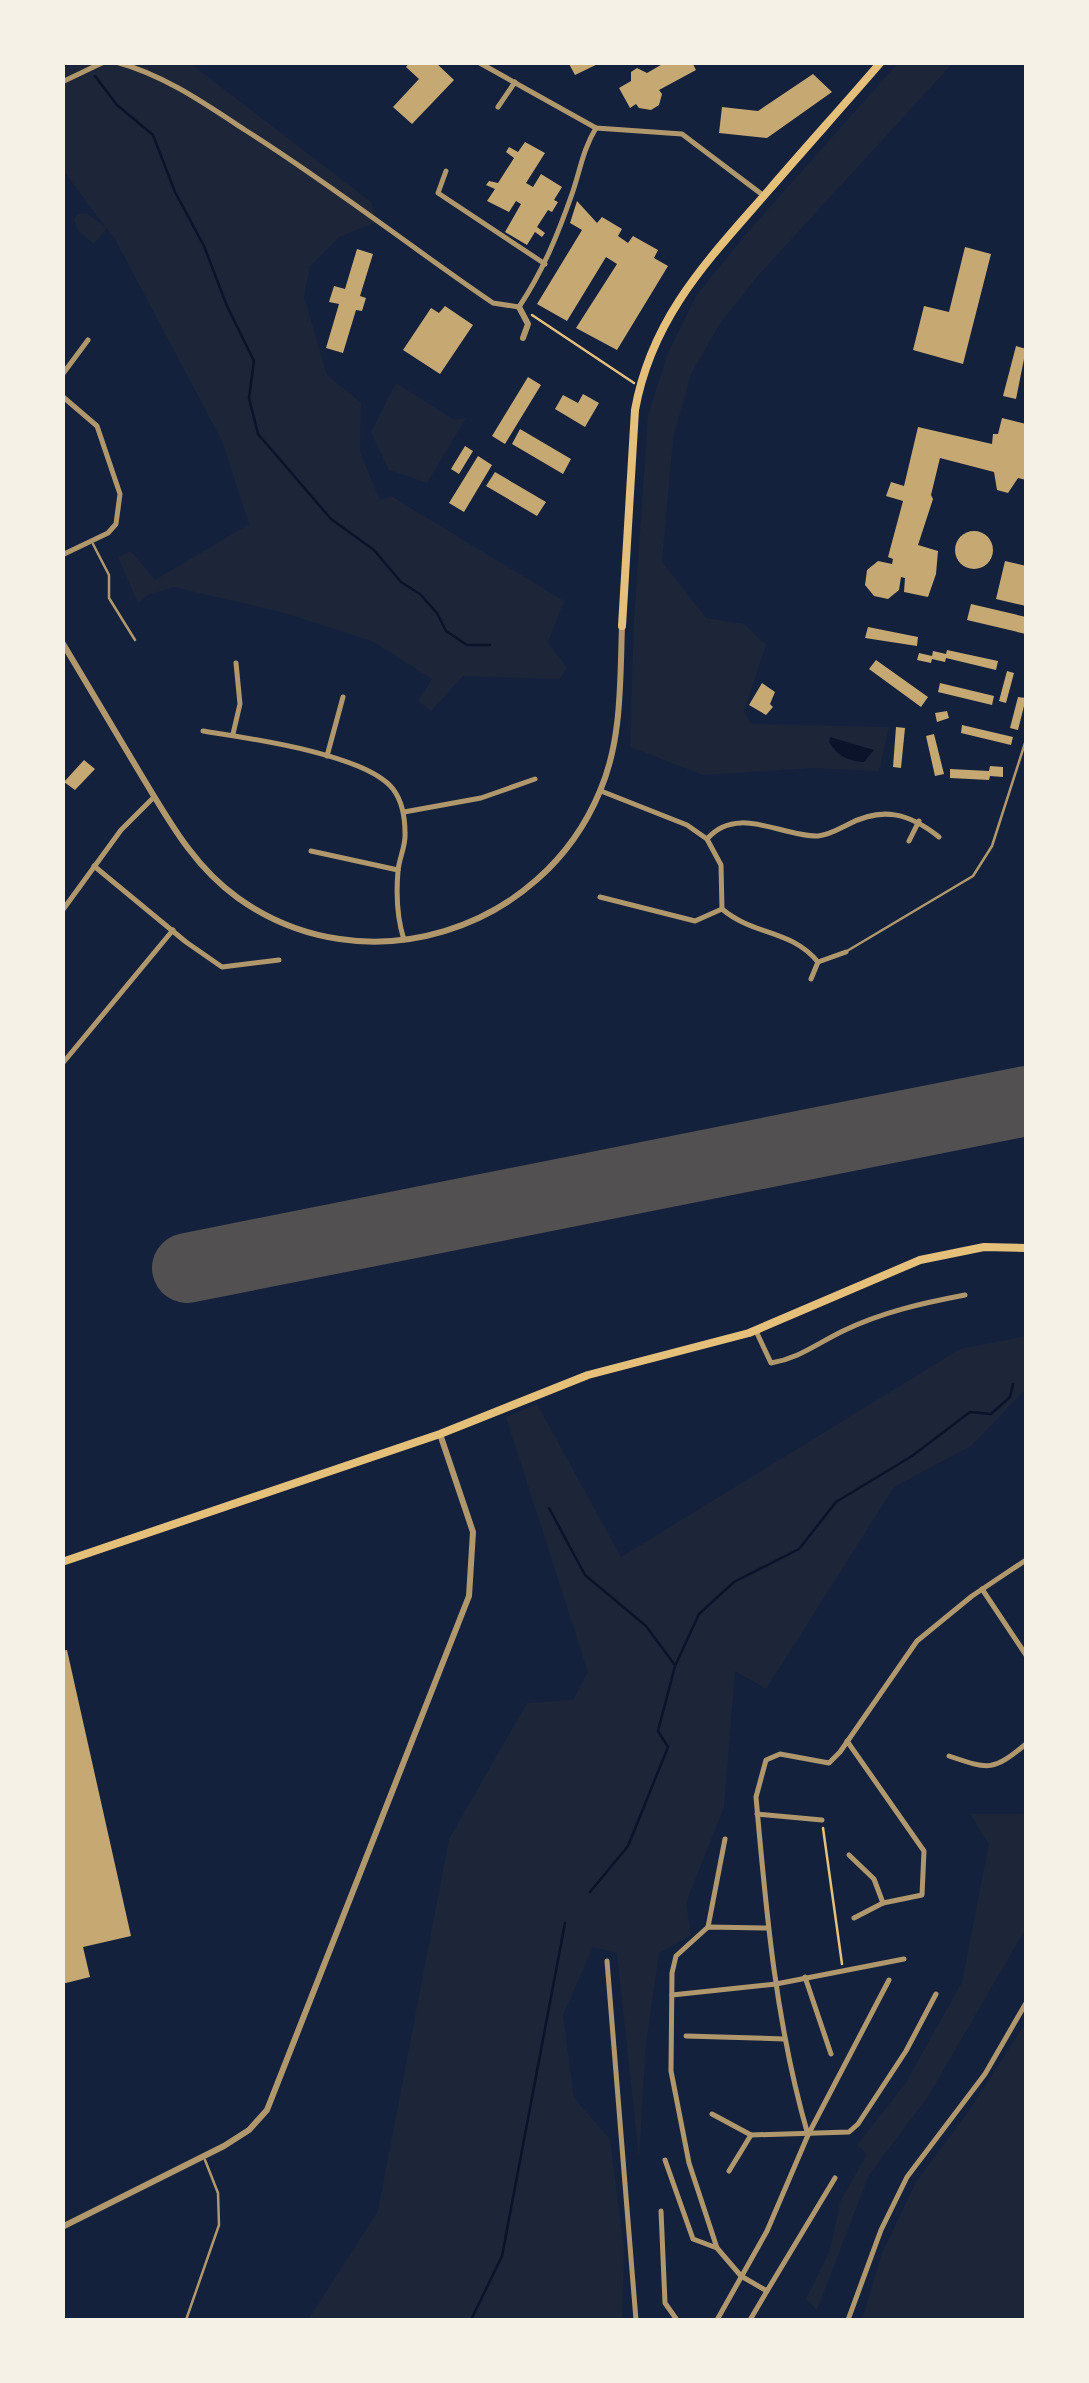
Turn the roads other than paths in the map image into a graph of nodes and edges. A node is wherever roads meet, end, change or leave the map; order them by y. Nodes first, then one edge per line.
1 (104, 62) edge
2 (116, 62) edge
3 (478, 62) edge
4 (881, 62) edge
5 (62, 82) edge
6 (515, 82) junction
7 (498, 107) dead end
8 (596, 128) junction
9 (446, 171) dead end
10 (764, 196) junction
11 (545, 264) junction
12 (519, 307) junction
13 (523, 338) dead end
14 (88, 340) dead end
15 (62, 374) edge
16 (62, 396) edge
17 (92, 542) junction
18 (62, 555) edge
19 (622, 626) joint
20 (136, 640) dead end
21 (62, 642) edge
22 (236, 664) dead end
23 (343, 697) dead end
24 (203, 731) dead end
25 (232, 736) junction
26 (1026, 740) edge
27 (327, 756) junction
28 (534, 779) dead end
29 (601, 790) junction
30 (155, 797) junction
31 (404, 812) junction
32 (919, 821) junction
33 (940, 836) dead end
34 (707, 838) junction
35 (910, 841) dead end
36 (311, 851) dead end
37 (94, 866) junction
38 (398, 870) junction
39 (624, 892) dead end
40 (600, 897) dead end
41 (622, 903) junction
42 (722, 910) junction
43 (62, 912) edge
44 (173, 930) junction
45 (404, 940) junction
46 (846, 952) joint
47 (278, 960) dead end
48 (818, 962) junction
49 (811, 980) dead end
50 (62, 1064) edge
51 (1026, 1248) edge
52 (965, 1295) dead end
53 (756, 1330) junction
54 (440, 1434) junction
55 (1026, 1560) edge
56 (62, 1562) edge
57 (982, 1589) junction
58 (1026, 1655) edge
59 (847, 1742) junction
60 (1026, 1744) edge
61 (949, 1756) dead end
62 (757, 1814) junction
63 (822, 1820) road end
64 (725, 1840) dead end
65 (849, 1855) dead end
66 (883, 1903) junction
67 (854, 1918) dead end
68 (708, 1926) junction
69 (768, 1928) junction
70 (904, 1958) dead end
71 (607, 1961) dead end
72 (805, 1977) junction
73 (889, 1980) dead end
74 (776, 1984) junction
75 (936, 1994) dead end
76 (672, 1995) junction
77 (1026, 2003) edge
78 (686, 2036) dead end
79 (785, 2039) junction
80 (830, 2054) dead end
81 (712, 2114) dead end
82 (751, 2135) junction
83 (808, 2135) junction
84 (203, 2156) junction
85 (665, 2160) dead end
86 (729, 2171) dead end
87 (835, 2178) dead end
88 (661, 2211) dead end
89 (62, 2227) edge
90 (716, 2248) junction
91 (742, 2276) junction
92 (767, 2291) junction
93 (186, 2320) edge
94 (636, 2320) edge
95 (676, 2320) edge
96 (717, 2320) edge
97 (750, 2320) edge
98 (848, 2320) edge

1 - 5 street
2 - 12 street
3 - 6 street
4 - 10 main road
6 - 7 street
6 - 8 street
8 - 10 street
8 - 11 street
9 - 11 street
10 - 19 main road
11 - 12 street
12 - 13 street
14 - 15 street
16 - 17 street
17 - 18 street
17 - 20 lane
19 - 29 street
21 - 30 street
22 - 25 street
23 - 27 street
24 - 25 street
25 - 27 street
26 - 46 lane
27 - 31 street
28 - 31 street
29 - 34 street
29 - 45 street
30 - 37 street
30 - 45 street
31 - 38 street
32 - 33 street
32 - 34 street
32 - 35 street
34 - 42 street
36 - 38 street
37 - 43 street
37 - 44 street
38 - 45 street
39 - 41 street
40 - 41 street
41 - 42 street
42 - 48 street
44 - 47 street
44 - 50 street
46 - 48 street
48 - 49 street
51 - 53 main road
52 - 53 street
53 - 54 main road
54 - 56 main road
54 - 84 street
55 - 57 street
57 - 58 street
57 - 59 street
59 - 62 street
59 - 66 street
60 - 61 street
62 - 63 street
62 - 69 street
64 - 68 street
65 - 66 street
66 - 67 street
68 - 69 street
68 - 76 street
69 - 74 street
70 - 72 street
71 - 94 street
72 - 74 street
72 - 80 street
73 - 83 street
74 - 76 street
74 - 79 street
75 - 83 street
76 - 90 street
77 - 98 street
78 - 79 street
79 - 83 street
81 - 82 street
82 - 83 street
82 - 86 street
83 - 91 street
84 - 89 street
84 - 93 lane
85 - 90 street
87 - 92 street
88 - 95 street
90 - 91 street
91 - 92 street
91 - 96 street
92 - 97 street

